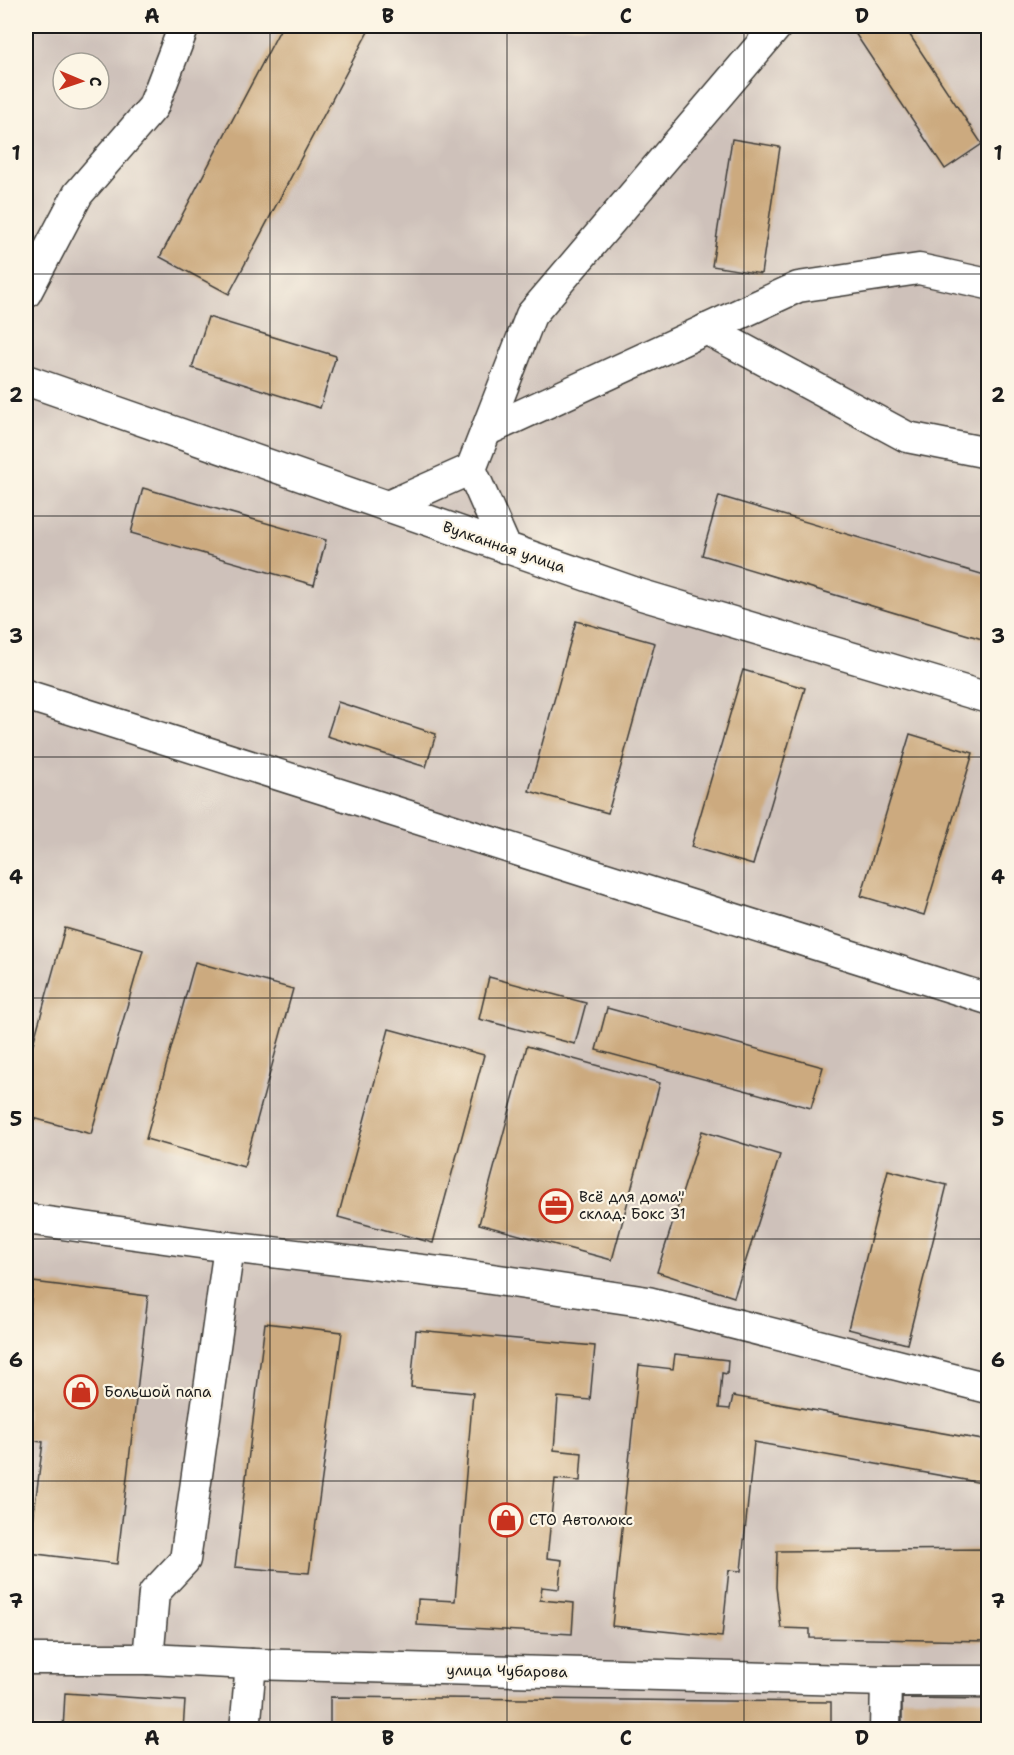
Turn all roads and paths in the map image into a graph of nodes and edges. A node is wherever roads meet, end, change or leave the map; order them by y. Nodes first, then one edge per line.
1 (184, 26) edge
2 (777, 26) edge
3 (988, 284) edge
4 (26, 293) edge
5 (706, 329) junction
6 (26, 373) edge
7 (486, 431) junction
8 (988, 453) edge
9 (471, 469) junction
10 (388, 506) junction
11 (506, 548) junction
12 (26, 695) edge
13 (988, 698) edge
14 (988, 999) edge
15 (26, 1219) edge
16 (229, 1247) junction
17 (988, 1389) edge
18 (26, 1659) edge
19 (148, 1659) junction
20 (250, 1664) junction
21 (886, 1681) junction
22 (988, 1681) edge
23 (245, 1730) edge
24 (885, 1730) edge

1 - 4 street
2 - 7 street
3 - 5 street
5 - 7 street
5 - 8 street
6 - 10 street, Вулканная улица
7 - 9 street
9 - 10 street
9 - 11 street
10 - 11 street, Вулканная улица
11 - 13 street, Вулканная улица
12 - 14 street
15 - 16 street
16 - 17 street
16 - 19 street
18 - 19 street, улица Чубарова
19 - 20 street, улица Чубарова
20 - 21 street, улица Чубарова
20 - 23 street
21 - 22 street, улица Чубарова
21 - 24 street

